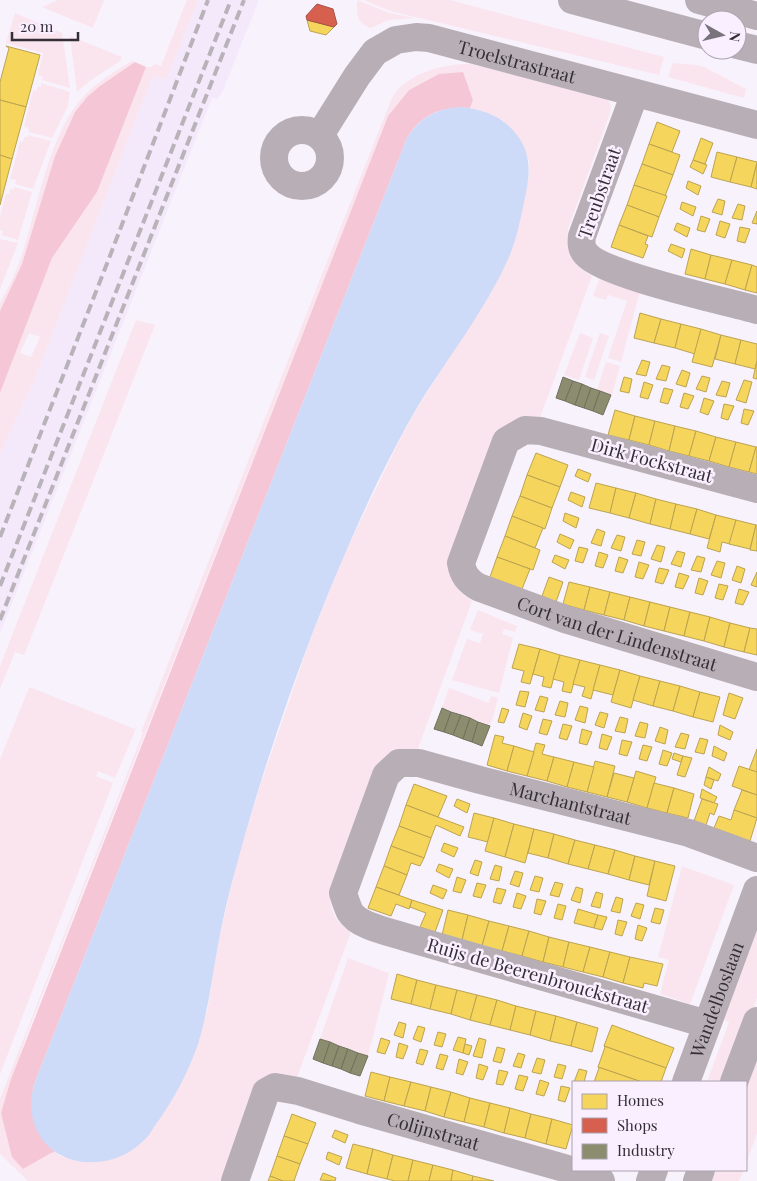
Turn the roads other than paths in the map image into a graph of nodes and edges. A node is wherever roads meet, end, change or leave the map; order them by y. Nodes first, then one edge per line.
1 (572, 0) edge
2 (699, 0) edge
3 (757, 16) edge
4 (697, 33) edge
5 (635, 93) junction
6 (757, 125) edge
7 (320, 135) dead end
8 (757, 310) edge
9 (757, 489) edge
10 (478, 588) joint
11 (757, 677) edge
12 (386, 775) joint
13 (757, 858) edge
14 (757, 890) edge
15 (757, 1021) edge
16 (707, 1024) junction
17 (686, 1081) edge
18 (734, 1081) edge
19 (588, 1179) edge
20 (235, 1181) edge

1 - 4 street
2 - 3 street
5 - 6 street, Troelstrastraat
5 - 7 street, Troelstrastraat
5 - 8 street, Treubstraat
9 - 10 street, Dirk Fockstraat
10 - 11 street, Cort van der Lindenstraat
12 - 13 street, Marchantstraat
12 - 16 street, Ruijs de Beerenbrouckstraat
14 - 16 street, Wandelboslaan
15 - 18 street
16 - 17 street, Wandelboslaan
19 - 20 street, Colijnstraat

